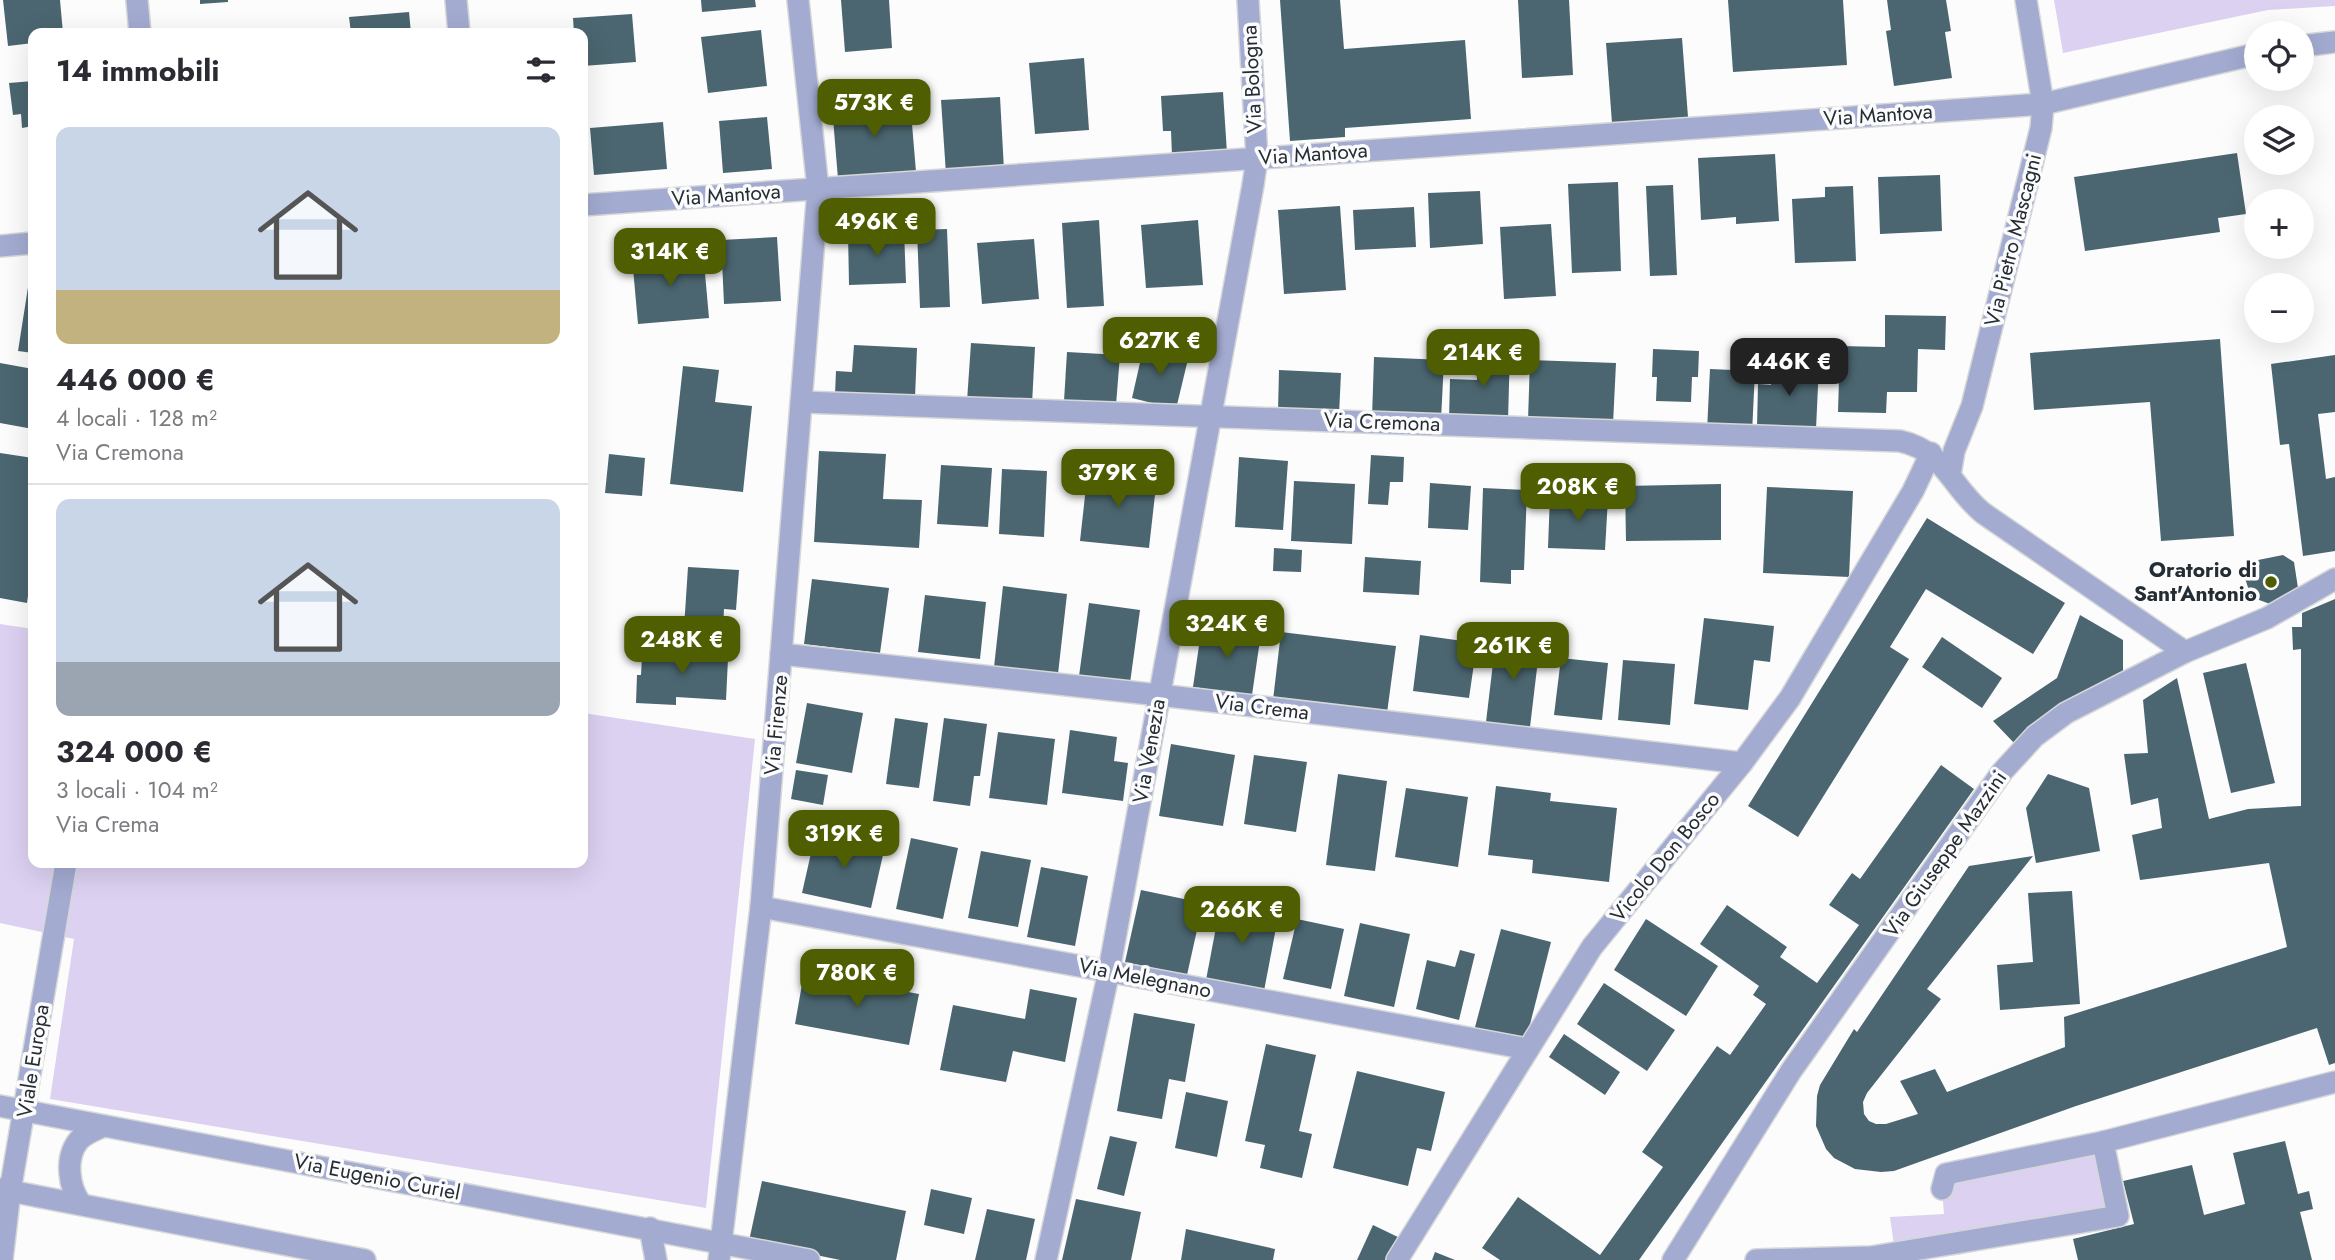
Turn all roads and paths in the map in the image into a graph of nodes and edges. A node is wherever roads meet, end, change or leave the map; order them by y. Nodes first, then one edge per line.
1 (137, 0) edge
2 (456, 0) edge
3 (798, 0) edge
4 (1248, 0) edge
5 (2026, 0) edge
6 (140, 28) edge
7 (459, 28) edge
8 (2335, 42) edge
9 (2314, 44) edge
10 (2244, 57) edge
11 (2043, 104) junction
12 (1257, 158) junction
13 (818, 189) junction
14 (588, 205) edge
15 (28, 243) edge
16 (0, 246) edge
17 (802, 402) junction
18 (1212, 415) junction
19 (1931, 453) junction
20 (1950, 475) junction
21 (2335, 579) edge
22 (2185, 652) junction
23 (781, 654) junction
24 (1159, 695) junction
25 (1742, 763) junction
26 (65, 868) edge
27 (761, 907) junction
28 (1109, 971) junction
29 (1528, 1049) junction
30 (2335, 1082) edge
31 (0, 1106) edge
32 (25, 1111) junction
33 (104, 1126) junction
34 (2103, 1142) junction
35 (1942, 1189) dead end
36 (5, 1190) edge
37 (81, 1204) junction
38 (650, 1228) junction
39 (721, 1251) edge
40 (285, 1252) edge
41 (1872, 1259) edge
42 (2, 1260) edge
43 (365, 1260) edge
44 (656, 1260) edge
45 (809, 1260) edge
46 (1046, 1260) edge
47 (1397, 1260) edge
48 (1673, 1260) edge
49 (1756, 1260) edge

1 - 6 street
2 - 7 street
3 - 13 street, Via Firenze
4 - 12 street, Via Bologna
5 - 11 street, Via Pietro Mascagni
8 - 9 street
10 - 11 street, Via Mantova
11 - 12 street, Via Mantova
11 - 20 street, Via Pietro Mascagni
12 - 13 street, Via Mantova
12 - 18 street, Via Venezia
13 - 14 street, Via Mantova
13 - 17 street, Via Firenze
15 - 16 street
17 - 18 street, Via Cremona
17 - 23 street, Via Firenze
18 - 19 street, Via Cremona
18 - 24 street, Via Venezia
19 - 20 street, Via Cremona
19 - 25 street, Vicolo Don Bosco
20 - 22 street, Via Cremona
21 - 22 street, Via Giuseppe Mazzini
22 - 48 street, Via Giuseppe Mazzini
23 - 24 street, Via Crema
23 - 27 street, Via Firenze
24 - 25 street, Via Crema
24 - 28 street, Via Venezia
25 - 29 street, Vicolo Don Bosco
26 - 32 street, Viale Europa
27 - 28 street, Via Melegnano
27 - 39 street, Via Firenze
28 - 29 street, Via Melegnano
28 - 46 street, Via Venezia
29 - 47 street, Vicolo Don Bosco
30 - 34 street
31 - 32 street, Via Eugenio Curiel
32 - 33 street, Via Eugenio Curiel
32 - 36 street, Viale Europa
33 - 37 street
33 - 38 street, Via Eugenio Curiel
34 - 35 street
34 - 41 street
36 - 37 street
36 - 42 street, Viale Europa
37 - 40 street
38 - 39 street, Via Eugenio Curiel
38 - 44 street
39 - 45 street, Via Eugenio Curiel
40 - 43 street
41 - 49 street

